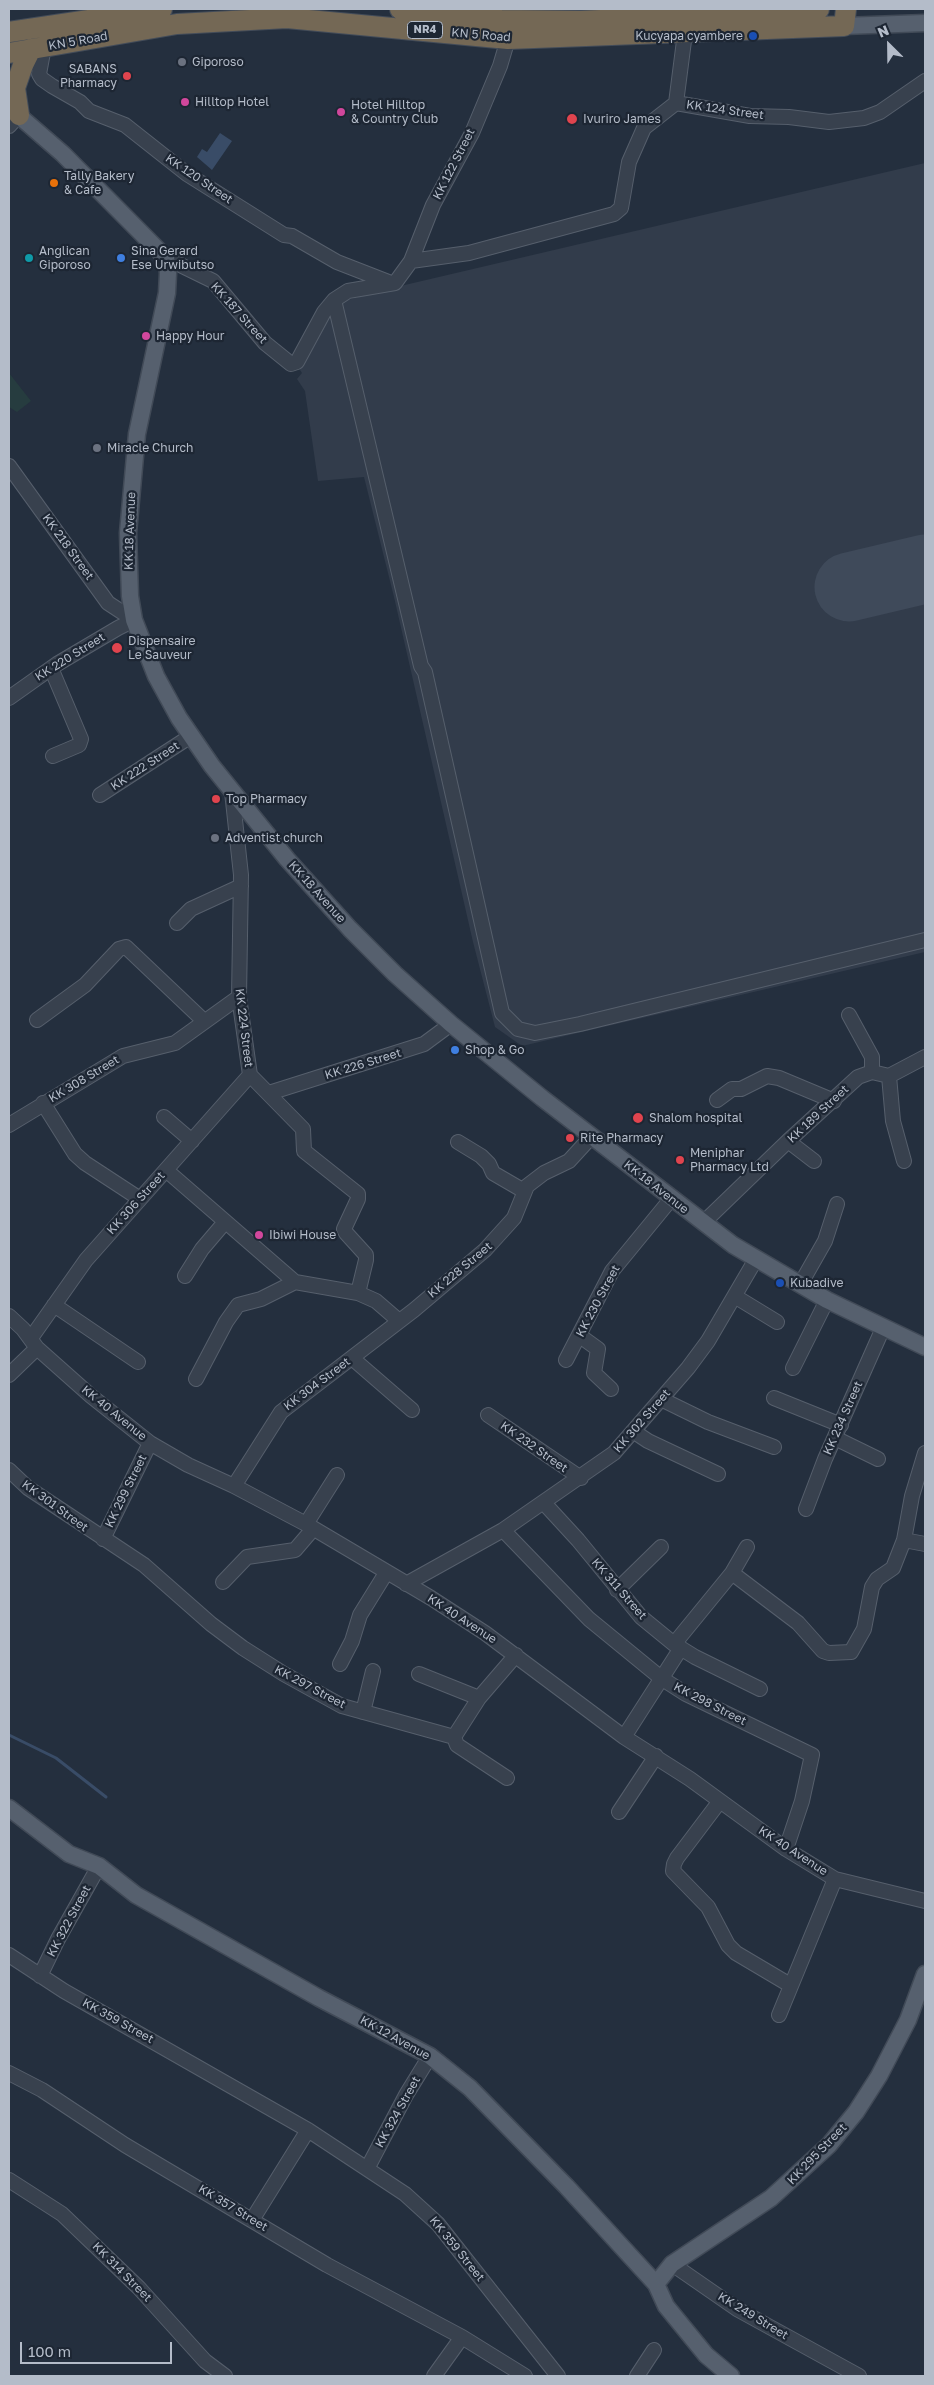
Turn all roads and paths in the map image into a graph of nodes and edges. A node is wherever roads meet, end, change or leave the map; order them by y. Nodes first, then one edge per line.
1 (162, 9) edge
2 (400, 9) edge
3 (819, 9) edge
4 (581, 15) edge
5 (839, 17) edge
6 (925, 24) edge
7 (9, 32) edge
8 (686, 33) junction
9 (508, 39) junction
10 (38, 48) junction
11 (9, 53) edge
12 (925, 81) edge
13 (676, 103) junction
14 (12, 116) edge
15 (166, 258) junction
16 (411, 261) junction
17 (392, 284) junction
18 (334, 300) junction
19 (9, 466) edge
20 (134, 620) junction
21 (51, 668) junction
22 (9, 698) edge
23 (190, 736) junction
24 (53, 756) dead end
25 (232, 792) junction
26 (100, 795) dead end
27 (241, 886) junction
28 (177, 923) dead end
29 (925, 940) edge
30 (239, 997) junction
31 (849, 1015) dead end
32 (37, 1020) dead end
33 (204, 1021) junction
34 (451, 1024) junction
35 (925, 1057) edge
36 (872, 1072) junction
37 (250, 1075) junction
38 (889, 1076) junction
39 (269, 1093) junction
40 (717, 1100) dead end
41 (834, 1101) junction
42 (43, 1103) junction
43 (164, 1117) dead end
44 (9, 1124) edge
45 (591, 1137) junction
46 (192, 1141) junction
47 (788, 1141) junction
48 (458, 1142) dead end
49 (814, 1161) dead end
50 (904, 1161) dead end
51 (166, 1170) junction
52 (524, 1191) junction
53 (140, 1199) junction
54 (671, 1199) junction
55 (837, 1204) dead end
56 (225, 1222) junction
57 (703, 1223) junction
58 (756, 1259) junction
59 (185, 1276) dead end
60 (295, 1282) junction
61 (800, 1285) junction
62 (358, 1293) junction
63 (736, 1296) junction
64 (827, 1300) junction
65 (54, 1305) junction
66 (9, 1316) edge
67 (398, 1320) junction
68 (777, 1322) dead end
69 (883, 1328) junction
70 (580, 1336) junction
71 (34, 1343) junction
72 (925, 1347) edge
73 (352, 1358) junction
74 (566, 1360) dead end
75 (138, 1362) dead end
76 (793, 1368) dead end
77 (9, 1375) edge
78 (196, 1379) dead end
79 (611, 1389) dead end
80 (774, 1398) dead end
81 (661, 1399) junction
82 (412, 1410) dead end
83 (488, 1414) dead end
84 (633, 1431) junction
85 (838, 1431) junction
86 (150, 1443) junction
87 (774, 1447) dead end
88 (925, 1453) edge
89 (878, 1459) dead end
90 (9, 1470) edge
91 (718, 1474) dead end
92 (337, 1475) dead end
93 (581, 1478) junction
94 (234, 1486) junction
95 (544, 1503) junction
96 (806, 1509) dead end
97 (309, 1526) junction
98 (503, 1530) junction
99 (103, 1539) junction
100 (904, 1540) junction
101 (925, 1544) edge
102 (661, 1547) dead end
103 (748, 1547) dead end
104 (386, 1573) junction
105 (732, 1573) junction
106 (223, 1582) dead end
107 (406, 1584) junction
108 (617, 1590) junction
109 (677, 1646) junction
110 (516, 1655) junction
111 (340, 1664) dead end
112 (373, 1671) dead end
113 (419, 1674) dead end
114 (661, 1678) junction
115 (760, 1690) dead end
116 (479, 1698) junction
117 (363, 1712) junction
118 (454, 1737) junction
119 (624, 1737) junction
120 (656, 1756) junction
121 (507, 1778) dead end
122 (720, 1800) junction
123 (9, 1808) edge
124 (619, 1812) dead end
125 (786, 1850) junction
126 (99, 1866) junction
127 (835, 1878) junction
128 (925, 1901) edge
129 (9, 1955) edge
130 (925, 1974) edge
131 (40, 1976) junction
132 (790, 1985) junction
133 (779, 2015) dead end
134 (430, 2056) junction
135 (9, 2073) edge
136 (308, 2130) junction
137 (367, 2169) junction
138 (9, 2180) edge
139 (252, 2220) junction
140 (672, 2264) junction
141 (656, 2284) junction
142 (462, 2337) junction
143 (654, 2350) dead end
144 (225, 2376) edge
145 (434, 2376) edge
146 (525, 2376) edge
147 (558, 2376) edge
148 (637, 2376) edge
149 (731, 2376) edge
150 (859, 2376) edge

1 - 7 highway, KN 5 Road
2 - 4 highway, KN 5 Road / NR4
3 - 4 highway, KN 5 Road / NR4
5 - 6 main road, KN 5 Road
5 - 8 highway, KN 5 Road / NR4
8 - 9 highway, KN 5 Road / NR4
8 - 13 street
9 - 10 highway, KN 5 Road / NR4
9 - 16 street, KK 122 Street
10 - 11 highway, KN 5 Road / NR4
10 - 14 highway
10 - 17 street, KK 120 Street
12 - 13 street, KK 124 Street
13 - 16 street, KK 124 Street
14 - 15 main road
15 - 18 street, KK 187 Street
15 - 20 main road, KK 18 Avenue
16 - 17 street, KK 122 Street
17 - 18 street, KK 187 Street
18 - 29 street
19 - 20 street, KK 218 Street
20 - 21 street, KK 220 Street
20 - 23 main road, KK 18 Avenue
21 - 22 street, KK 220 Street
21 - 24 street
23 - 25 main road, KK 18 Avenue
23 - 26 street, KK 222 Street
25 - 27 street, KK 224 Street
25 - 34 main road, KK 18 Avenue
27 - 28 street
27 - 30 street, KK 224 Street
30 - 33 street, KK 308 Street
30 - 37 street, KK 224 Street
31 - 36 street
32 - 33 street
33 - 42 street, KK 308 Street
34 - 39 street, KK 226 Street
34 - 45 main road, KK 18 Avenue
35 - 38 street
36 - 38 street
36 - 41 street, KK 189 Street
37 - 39 street, KK 224 Street
37 - 46 street, KK 306 Street
38 - 50 street
39 - 62 street, KK 224 Street
40 - 41 street
41 - 47 street, KK 189 Street
42 - 44 street, KK 308 Street
42 - 53 street
43 - 46 street
45 - 52 street, KK 228 Street
45 - 54 main road, KK 18 Avenue
46 - 51 street, KK 306 Street
47 - 49 street
47 - 57 street, KK 189 Street
48 - 52 street
51 - 53 street, KK 306 Street
51 - 56 street
52 - 67 street, KK 228 Street
53 - 65 street, KK 306 Street
54 - 57 main road, KK 18 Avenue
54 - 70 street, KK 230 Street
55 - 61 street
56 - 59 street
56 - 60 street
57 - 58 main road, KK 18 Avenue
58 - 61 main road, KK 18 Avenue
58 - 63 street, KK 302 Street
60 - 62 street
60 - 78 street
61 - 64 main road, KK 18 Avenue
62 - 67 street
63 - 68 street
63 - 81 street, KK 302 Street
64 - 69 main road, KK 18 Avenue
64 - 76 street
65 - 71 street, KK 306 Street
65 - 75 street
66 - 71 street, KK 40 Avenue
67 - 73 street, KK 304 Street
69 - 72 main road, KK 18 Avenue
69 - 85 street, KK 234 Street
70 - 74 street, KK 230 Street
70 - 79 street
71 - 77 street
71 - 86 street, KK 40 Avenue
73 - 82 street
73 - 94 street, KK 304 Street
80 - 85 street
81 - 84 street, KK 302 Street
81 - 87 street
83 - 93 street, KK 232 Street
84 - 91 street
84 - 93 street, KK 302 Street
85 - 89 street
85 - 96 street, KK 234 Street
86 - 94 street, KK 40 Avenue
86 - 99 street, KK 299 Street
88 - 100 street
90 - 99 street, KK 301 Street
92 - 97 street
93 - 95 street, KK 302 Street
94 - 97 street, KK 40 Avenue
95 - 98 street, KK 302 Street
95 - 108 street, KK 311 Street
97 - 104 street, KK 40 Avenue
97 - 106 street
98 - 107 street, KK 302 Street
98 - 114 street, KK 298 Street
99 - 117 street, KK 297 Street
100 - 101 street
100 - 105 street
102 - 108 street
103 - 105 street
104 - 107 street, KK 40 Avenue
104 - 111 street
105 - 109 street
107 - 110 street, KK 40 Avenue
108 - 109 street, KK 311 Street
109 - 114 street
109 - 115 street, KK 311 Street
110 - 116 street
110 - 119 street, KK 40 Avenue
112 - 117 street
113 - 116 street
114 - 119 street
114 - 125 street, KK 298 Street
116 - 118 street
117 - 118 street, KK 297 Street
118 - 121 street
119 - 120 street, KK 40 Avenue
120 - 122 street, KK 40 Avenue
120 - 124 street
122 - 125 street, KK 40 Avenue
122 - 132 street
123 - 126 main road, KK 12 Avenue
125 - 127 street, KK 40 Avenue
126 - 131 street, KK 322 Street
126 - 134 main road, KK 12 Avenue
127 - 128 street, KK 40 Avenue
127 - 132 street
129 - 131 street, KK 359 Street
130 - 140 main road, KK 295 Street
131 - 136 street, KK 359 Street
132 - 133 street
134 - 137 street, KK 324 Street
134 - 141 main road, KK 12 Avenue
135 - 139 street, KK 357 Street
136 - 137 street, KK 359 Street
136 - 139 street
137 - 147 street, KK 359 Street
138 - 144 street, KK 314 Street
139 - 142 street, KK 357 Street
140 - 141 main road
140 - 150 street, KK 249 Street
141 - 149 main road, KK 12 Avenue
142 - 145 street
142 - 146 street, KK 357 Street
143 - 148 street

